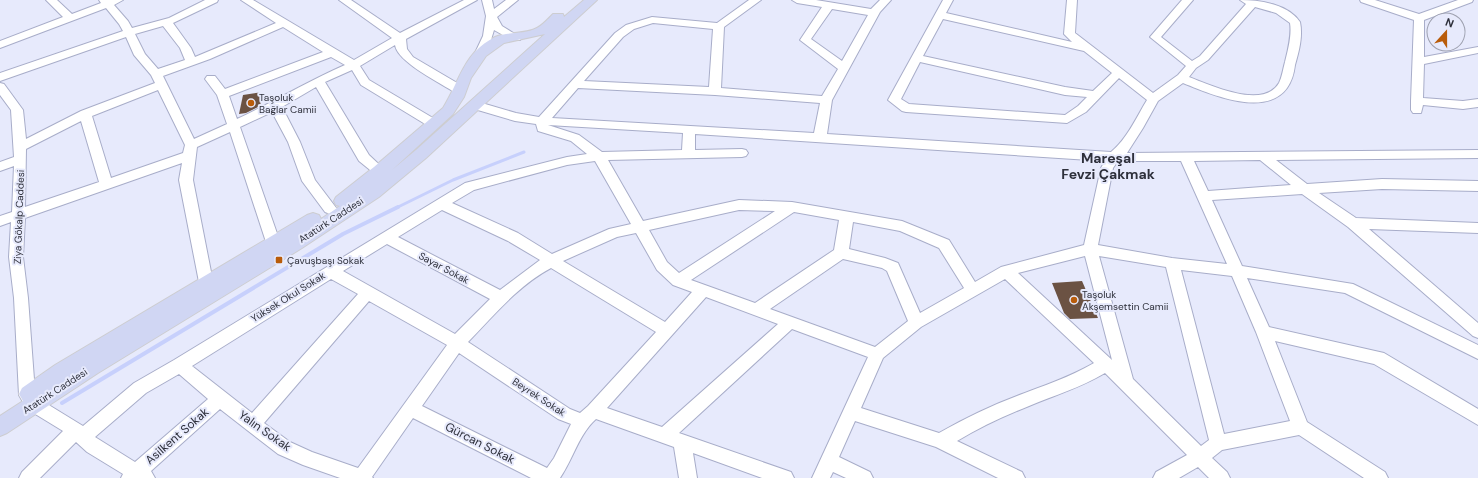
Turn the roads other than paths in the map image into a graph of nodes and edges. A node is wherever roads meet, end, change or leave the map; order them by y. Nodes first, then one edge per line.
1 (51, 0) edge
2 (213, 0) edge
3 (246, 0) edge
4 (344, 0) edge
5 (446, 0) edge
6 (472, 0) edge
7 (487, 0) edge
8 (513, 0) edge
9 (578, 0) edge
10 (591, 0) edge
11 (756, 0) edge
12 (797, 0) edge
13 (886, 0) edge
14 (948, 0) edge
15 (1070, 0) edge
16 (1188, 0) edge
17 (1365, 0) edge
18 (1465, 0) edge
19 (109, 1) edge
20 (1249, 2) edge
21 (829, 5) junction
22 (458, 7) junction
23 (1478, 7) edge
24 (875, 13) junction
25 (940, 15) junction
26 (491, 17) junction
27 (70, 18) junction
28 (1419, 18) junction
29 (166, 22) junction
30 (284, 23) junction
31 (720, 26) junction
32 (130, 32) junction
33 (400, 38) junction
34 (516, 38) junction
35 (0, 45) edge
36 (1089, 49) junction
37 (1478, 50) edge
38 (481, 53) junction
39 (332, 54) junction
40 (916, 58) junction
41 (527, 59) junction
42 (192, 62) junction
43 (1418, 62) junction
44 (354, 65) junction
45 (1192, 66) junction
46 (844, 68) junction
47 (1119, 72) junction
48 (0, 77) edge
49 (1182, 78) junction
50 (211, 79) dead end
51 (158, 80) junction
52 (318, 81) junction
53 (500, 82) junction
54 (463, 83) junction
55 (575, 84) junction
56 (716, 91) junction
57 (2, 94) edge
58 (222, 94) junction
59 (1096, 95) junction
60 (826, 100) junction
61 (1153, 100) junction
62 (1478, 103) edge
63 (475, 105) junction
64 (275, 106) junction
65 (85, 114) junction
66 (542, 121) junction
67 (434, 124) junction
68 (233, 126) junction
69 (689, 130) junction
70 (820, 137) junction
71 (190, 150) junction
72 (20, 153) junction
73 (742, 153) dead end
74 (1478, 154) edge
75 (688, 155) junction
76 (599, 156) junction
77 (1262, 156) junction
78 (1114, 157) junction
79 (1186, 157) junction
80 (0, 167) edge
81 (380, 171) junction
82 (106, 185) junction
83 (1478, 186) edge
84 (1304, 190) junction
85 (1203, 196) junction
86 (442, 204) junction
87 (792, 207) junction
88 (330, 209) junction
89 (18, 216) junction
90 (847, 216) junction
91 (0, 222) edge
92 (1353, 223) junction
93 (639, 228) junction
94 (1477, 229) edge
95 (388, 238) junction
96 (273, 242) junction
97 (1090, 249) junction
98 (842, 253) junction
99 (551, 261) junction
100 (1172, 263) junction
101 (330, 271) junction
102 (1006, 271) junction
103 (1236, 271) junction
104 (678, 281) junction
105 (206, 282) junction
106 (703, 290) junction
107 (973, 291) junction
108 (368, 292) junction
109 (500, 298) junction
110 (757, 310) junction
111 (790, 323) junction
112 (916, 323) junction
113 (667, 331) junction
114 (1264, 332) junction
115 (1478, 332) edge
116 (457, 344) junction
117 (1478, 352) edge
118 (877, 354) junction
119 (1106, 364) junction
120 (180, 365) junction
121 (1126, 383) junction
122 (220, 399) junction
123 (30, 400) junction
124 (410, 408) junction
125 (851, 412) junction
126 (0, 414) edge
127 (588, 416) junction
128 (1478, 418) edge
129 (253, 424) junction
130 (0, 427) edge
131 (1301, 428) junction
132 (79, 434) junction
133 (665, 435) junction
134 (682, 441) junction
135 (940, 441) junction
136 (1218, 443) junction
137 (1200, 457) junction
138 (829, 461) junction
139 (556, 474) edge
140 (137, 476) edge
141 (28, 478) edge
142 (362, 478) edge
143 (688, 478) edge
144 (784, 478) edge
145 (821, 478) edge
146 (864, 478) edge
147 (1016, 478) edge
148 (1162, 478) edge
149 (1221, 478) edge
150 (1378, 478) edge

1 - 27 street
2 - 29 street
3 - 30 street
4 - 33 street
5 - 22 street
6 - 22 street
7 - 26 street
8 - 26 street
9 - 34 main road, Atatürk Caddesi
10 - 41 main road, Atatürk Caddesi
11 - 31 street
12 - 21 street
13 - 24 street
14 - 25 street
15 - 36 street
16 - 45 street
17 - 28 street
18 - 23 street
18 - 28 street
19 - 27 street
19 - 32 street
20 - 45 street
20 - 49 street
21 - 24 street
21 - 46 street
22 - 33 street
24 - 46 street
25 - 36 street
25 - 40 street
26 - 34 street
26 - 38 street
27 - 35 street
28 - 43 street
29 - 32 street
29 - 42 street
30 - 39 street
30 - 42 street
31 - 55 street
31 - 56 street
32 - 48 street
32 - 51 street
33 - 44 street
33 - 54 street
34 - 38 main road, Atatürk Caddesi
34 - 41 main road
36 - 47 street
37 - 43 street
38 - 54 main road, Atatürk Caddesi
39 - 44 street
39 - 58 street
40 - 59 street
40 - 59 street
41 - 53 main road, Atatürk Caddesi
42 - 51 street
43 - 62 street
44 - 52 street
44 - 67 street
45 - 49 street
46 - 60 street
47 - 59 street
47 - 61 street
49 - 61 street
50 - 58 street
51 - 65 street
51 - 71 street
52 - 64 street
52 - 81 street
53 - 54 main road
53 - 63 main road, Atatürk Caddesi
54 - 67 main road, Atatürk Caddesi
55 - 56 street
55 - 66 street
56 - 60 street
57 - 72 street, Ziya Gökalp Caddesi
58 - 68 street
60 - 70 street
61 - 78 street
63 - 66 street
63 - 123 main road, Atatürk Caddesi
64 - 68 street
64 - 88 street
65 - 72 street
65 - 82 street
66 - 69 street
66 - 76 street
67 - 81 main road, Atatürk Caddesi
68 - 71 street
68 - 96 street
69 - 70 street
69 - 75 street
70 - 78 street
71 - 82 street
71 - 105 street
72 - 80 street
72 - 89 street, Ziya Gökalp Caddesi
73 - 75 street, Yüksek Okul Sokak
74 - 77 street
75 - 76 street, Yüksek Okul Sokak
76 - 86 street, Yüksek Okul Sokak
76 - 93 street
77 - 79 street
77 - 84 street
78 - 79 street
78 - 97 street
79 - 85 street
81 - 88 main road, Atatürk Caddesi
82 - 89 street
83 - 84 street
84 - 85 street
84 - 92 street
85 - 103 street
86 - 95 street, Yüksek Okul Sokak
86 - 99 street
87 - 90 street
87 - 93 street
87 - 104 street
88 - 96 main road, Atatürk Caddesi
89 - 91 street
89 - 123 street, Ziya Gökalp Caddesi
90 - 98 street
90 - 107 street
92 - 94 street
92 - 115 street
93 - 99 street
93 - 104 street
95 - 101 street, Yüksek Okul Sokak
95 - 109 street, Sayar Sokak
96 - 105 main road, Atatürk Caddesi
97 - 100 street
97 - 102 street
97 - 121 street
98 - 110 street
98 - 112 street
99 - 109 street
99 - 113 street
100 - 103 street
100 - 136 street
101 - 108 street, Beyrek Sokak
101 - 120 street, Yüksek Okul Sokak
102 - 107 street
102 - 119 street
103 - 114 street
103 - 117 street
104 - 106 street
105 - 123 main road, Atatürk Caddesi
106 - 110 street
106 - 113 street
107 - 112 street
108 - 116 street, Beyrek Sokak
108 - 129 street
109 - 116 street
110 - 111 street
111 - 118 street
111 - 133 street
112 - 118 street
113 - 127 street
114 - 128 street
114 - 131 street
116 - 124 street
116 - 127 street, Beyrek Sokak
118 - 125 street
119 - 121 street
119 - 135 street
120 - 122 street, Yalın Sokak
120 - 132 street, Yüksek Okul Sokak
121 - 137 street
122 - 129 street, Yalın Sokak
122 - 140 street, Asilkent Sokak
123 - 126 main road, Atatürk Caddesi
123 - 130 main road, Atatürk Caddesi
123 - 132 street
124 - 139 street, Gürcan Sokak
124 - 142 street
125 - 135 street
125 - 138 street
127 - 133 street, Beyrek Sokak
127 - 139 street
129 - 142 street, Yalın Sokak
131 - 136 street
131 - 150 street
132 - 140 street
132 - 141 street, Yüksek Okul Sokak
133 - 134 street, Beyrek Sokak
134 - 143 street
134 - 144 street, Beyrek Sokak
135 - 147 street
136 - 137 street
137 - 148 street
137 - 149 street
138 - 145 street
138 - 146 street

